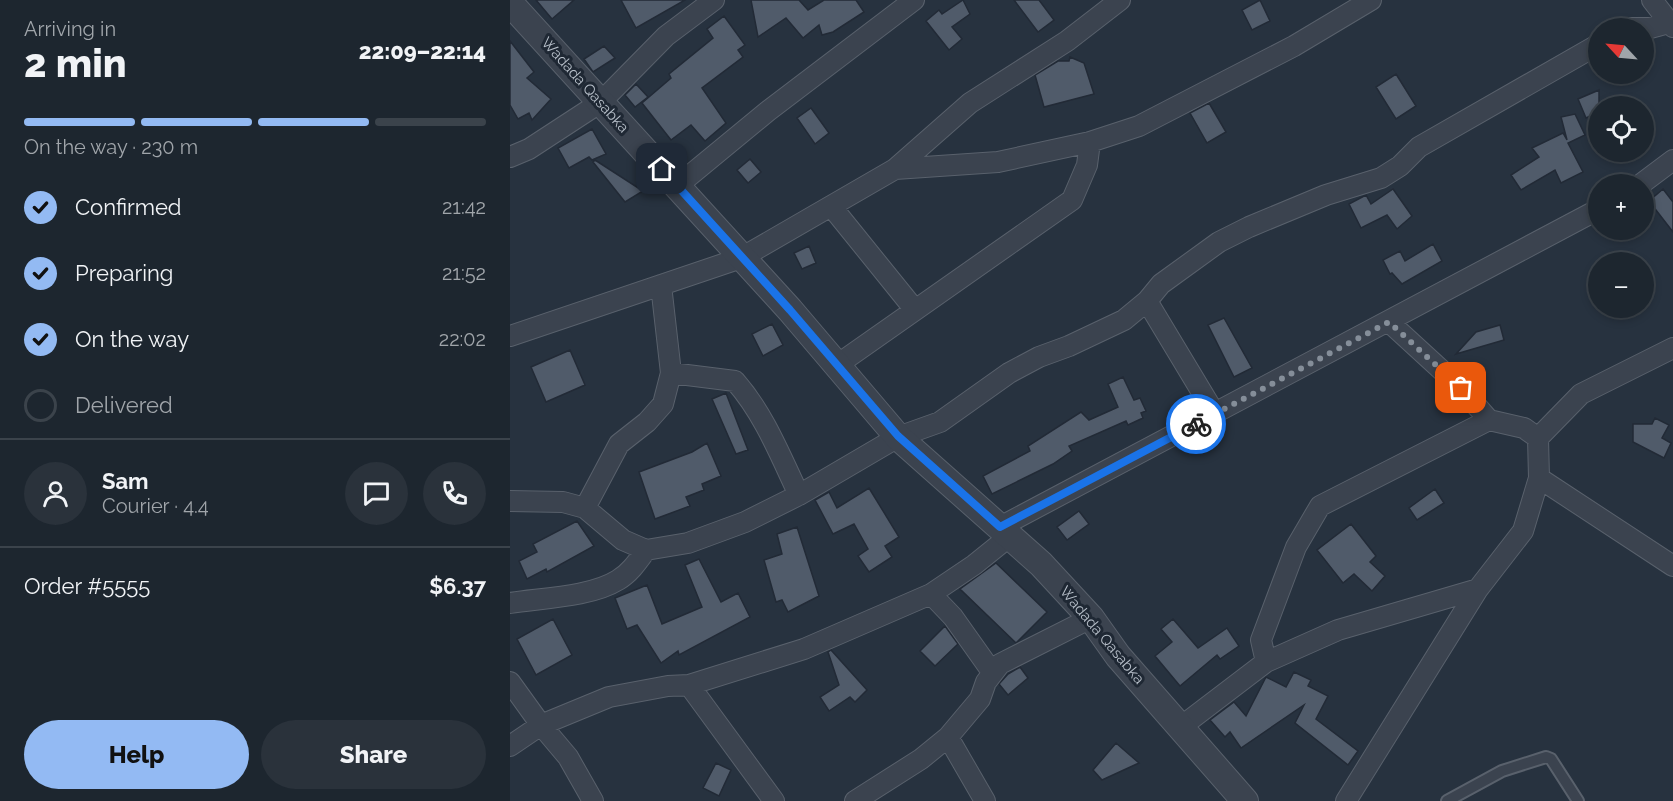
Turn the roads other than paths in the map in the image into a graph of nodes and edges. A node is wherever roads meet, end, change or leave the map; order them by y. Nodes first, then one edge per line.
1 (714, 0) edge
2 (914, 0) edge
3 (1120, 0) edge
4 (1371, 0) edge
5 (1652, 0) edge
6 (510, 3) edge
7 (1672, 24) edge
8 (1654, 27) edge
9 (1588, 50) edge
10 (601, 102) junction
11 (1090, 142) junction
12 (510, 157) edge
13 (1673, 160) edge
14 (895, 169) junction
15 (1654, 174) edge
16 (677, 186) junction
17 (831, 206) junction
18 (1588, 215) edge
19 (741, 258) junction
20 (661, 285) junction
21 (1147, 301) junction
22 (915, 310) junction
23 (1389, 322) junction
24 (510, 336) edge
25 (1673, 348) edge
26 (837, 365) junction
27 (671, 373) junction
28 (1215, 414) junction
29 (1489, 420) junction
30 (898, 436) junction
31 (1538, 438) junction
32 (1539, 478) junction
33 (799, 495) junction
34 (510, 501) edge
35 (585, 508) junction
36 (1005, 531) junction
37 (646, 550) junction
38 (1673, 566) edge
39 (1478, 589) junction
40 (931, 594) junction
41 (510, 603) edge
42 (1091, 618) junction
43 (1266, 662) junction
44 (992, 672) junction
45 (510, 682) edge
46 (689, 685) junction
47 (541, 725) junction
48 (1182, 726) junction
49 (948, 737) junction
50 (510, 746) edge
51 (593, 801) edge
52 (774, 801) edge
53 (855, 801) edge
54 (985, 801) edge
55 (1245, 801) edge
56 (1346, 801) edge
57 (1447, 801) edge
58 (1578, 801) edge

1 - 10 street
2 - 16 street
3 - 14 street
4 - 11 street
5 - 7 street
6 - 10 street, Wadada Qasabka
7 - 8 street
9 - 21 street
10 - 12 street
10 - 16 street, Wadada Qasabka
11 - 14 street
11 - 22 street
13 - 15 street
14 - 17 street
16 - 19 street, Wadada Qasabka
17 - 19 street
17 - 22 street
18 - 23 street
19 - 20 street
19 - 26 street, Wadada Qasabka
20 - 24 street
20 - 27 street
21 - 28 street
21 - 30 street
22 - 26 street
23 - 28 street
23 - 29 street
25 - 31 street
26 - 30 street, Wadada Qasabka
27 - 33 street
27 - 35 street
28 - 36 street
29 - 31 street
29 - 43 street
30 - 33 street
30 - 36 street, Wadada Qasabka
31 - 32 street
32 - 38 street
32 - 39 street
33 - 37 street
34 - 35 street
35 - 37 street
36 - 40 street
36 - 42 street, Wadada Qasabka
37 - 41 street
39 - 43 street
39 - 56 street
40 - 44 street
40 - 46 street
42 - 44 street
42 - 48 street, Wadada Qasabka
43 - 48 street
44 - 49 street
45 - 47 street
46 - 47 street
46 - 52 street
47 - 50 street
47 - 51 street
48 - 55 street, Wadada Qasabka
49 - 53 street
49 - 54 street
57 - 58 lane

